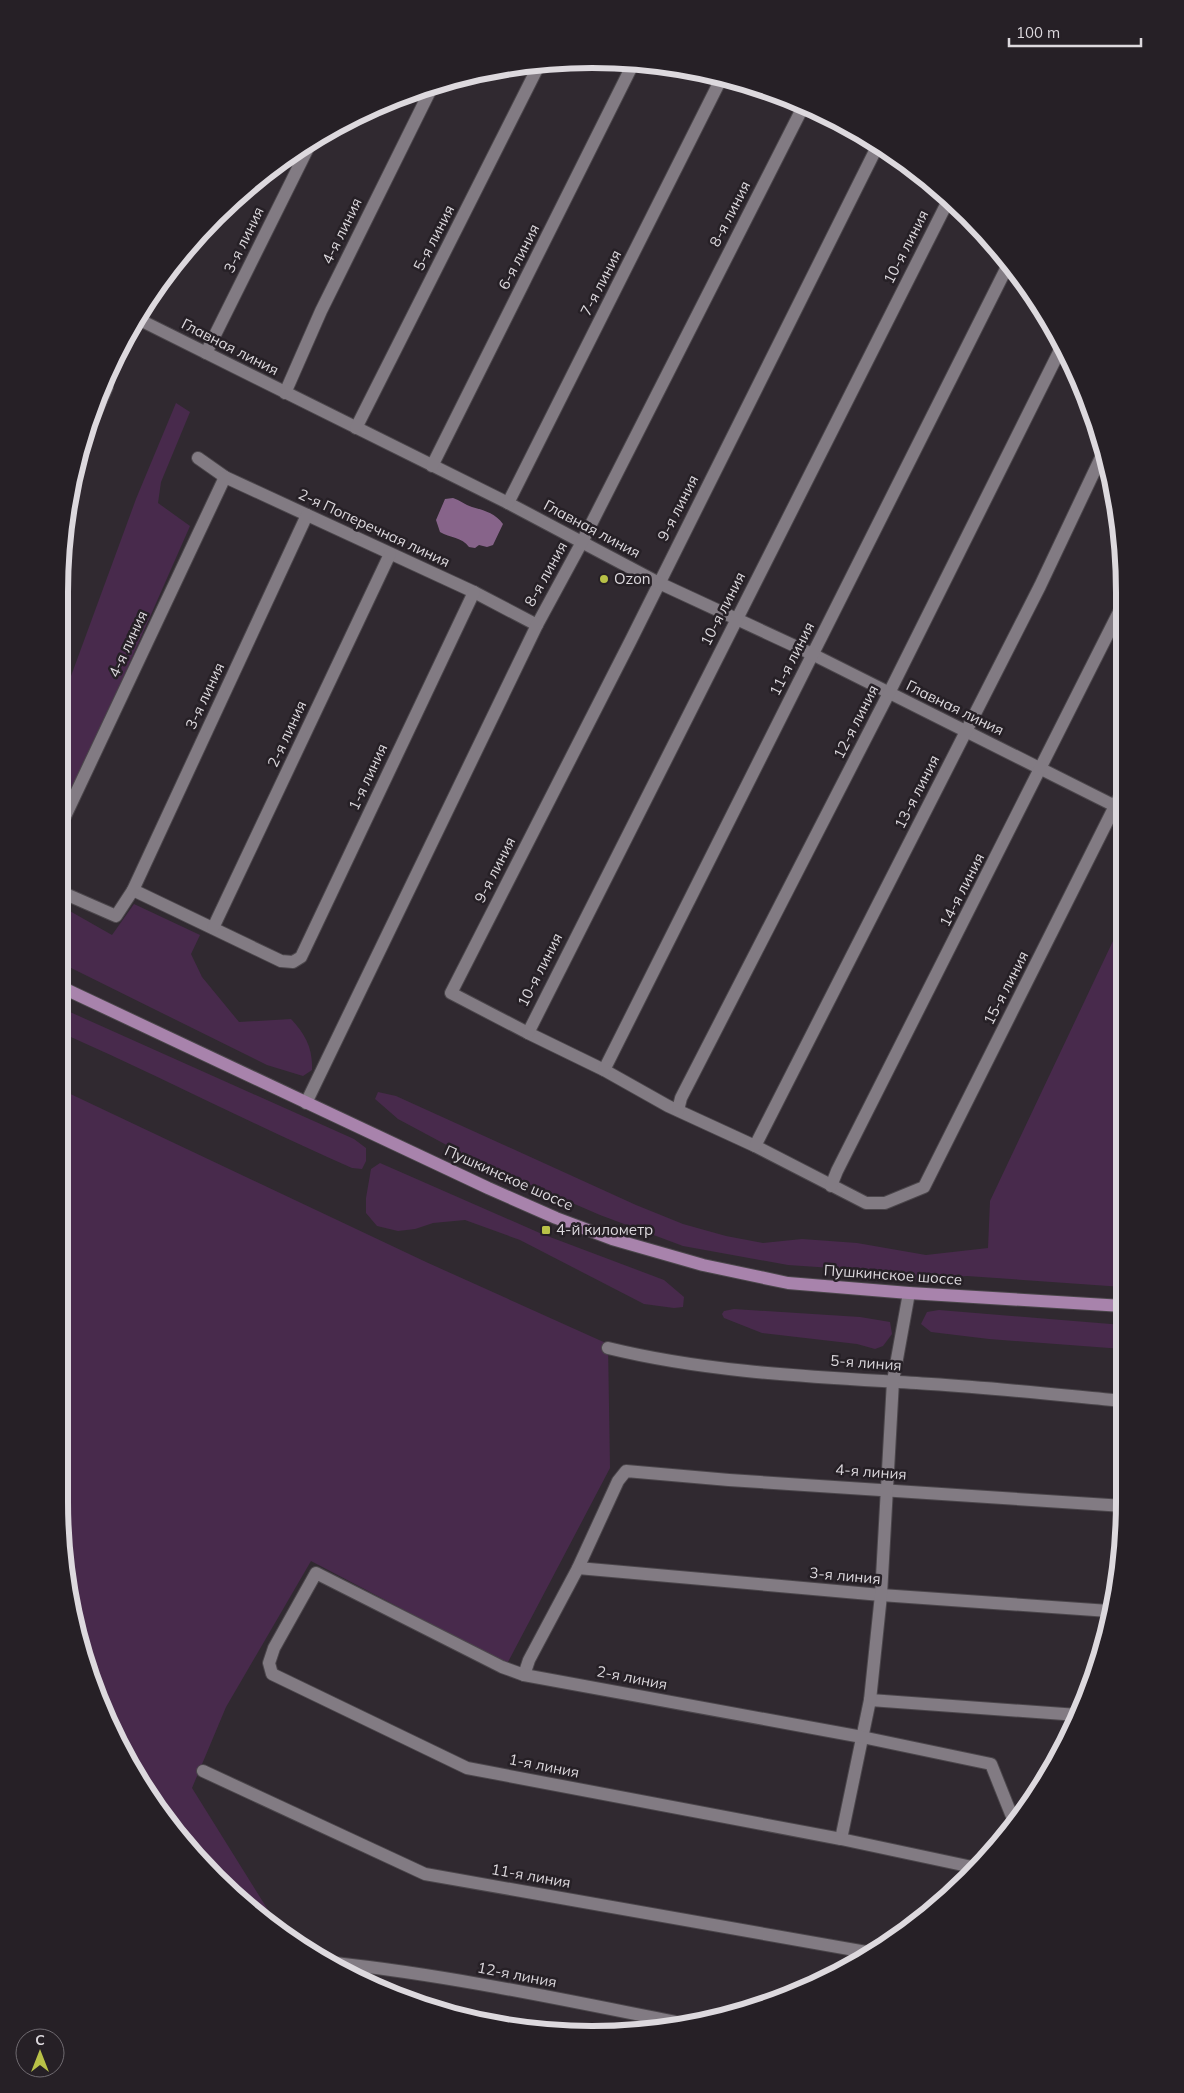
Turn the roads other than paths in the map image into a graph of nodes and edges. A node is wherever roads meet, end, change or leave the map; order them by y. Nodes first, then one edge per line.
1 (630, 69) edge
2 (536, 71) edge
3 (719, 83) edge
4 (429, 93) edge
5 (801, 111) edge
6 (875, 151) edge
7 (305, 153) edge
8 (946, 205) edge
9 (1006, 270) edge
10 (143, 322) edge
11 (206, 353) junction
12 (1058, 353) edge
13 (284, 393) junction
14 (356, 428) junction
15 (198, 458) dead end
16 (1100, 461) edge
17 (432, 466) junction
18 (224, 477) junction
19 (508, 503) junction
20 (307, 515) junction
21 (582, 542) junction
22 (390, 554) junction
23 (659, 583) junction
24 (474, 592) junction
25 (1116, 618) edge
26 (736, 619) junction
27 (537, 625) junction
28 (812, 654) junction
29 (889, 693) junction
30 (966, 730) junction
31 (1041, 770) junction
32 (1115, 806) joint
33 (67, 812) edge
34 (132, 890) junction
35 (67, 895) edge
36 (213, 928) junction
37 (67, 990) edge
38 (528, 1033) junction
39 (604, 1070) junction
40 (306, 1102) junction
41 (673, 1108) junction
42 (755, 1146) junction
43 (832, 1186) junction
44 (908, 1293) junction
45 (1116, 1306) edge
46 (608, 1348) dead end
47 (893, 1382) junction
48 (1116, 1400) edge
49 (888, 1490) junction
50 (1116, 1506) edge
51 (578, 1568) junction
52 (316, 1573) joint
53 (882, 1595) junction
54 (1104, 1611) edge
55 (524, 1675) junction
56 (870, 1700) junction
57 (1071, 1715) edge
58 (862, 1737) junction
59 (203, 1771) dead end
60 (1012, 1814) edge
61 (841, 1839) junction
62 (968, 1866) edge
63 (860, 1951) edge
64 (347, 1964) edge
65 (665, 2020) edge

1 - 17 street, 6-я линия
2 - 14 street, 5-я линия
3 - 19 street, 7-я линия
4 - 13 street, 4-я линия
5 - 21 street, 8-я линия
6 - 23 street, 9-я линия
7 - 11 street, 3-я линия
8 - 26 street, 10-я линия
9 - 28 street, 11-я линия
10 - 11 street, Главная линия
11 - 13 street, Главная линия
12 - 29 street, 12-я линия
13 - 14 street, Главная линия
14 - 17 street, Главная линия
15 - 18 street, 2-я Поперечная линия
16 - 30 street, 13-я линия
17 - 19 street, Главная линия
18 - 20 street, 2-я Поперечная линия
18 - 33 street, 4-я линия
19 - 21 street, Главная линия
20 - 22 street, 2-я Поперечная линия
20 - 34 street, 3-я линия
21 - 23 street, Главная линия
21 - 27 street, 8-я линия
22 - 24 street, 2-я Поперечная линия
22 - 36 street, 2-я линия
23 - 26 street, Главная линия
23 - 38 street, 9-я линия
24 - 27 street, 2-я Поперечная линия
24 - 36 street, 1-я линия
25 - 31 street, 14-я линия
26 - 28 street, Главная линия
26 - 38 street, 10-я линия
27 - 40 street, 8-я линия
28 - 29 street, Главная линия
28 - 39 street, 11-я линия
29 - 30 street, Главная линия
29 - 41 street, 12-я линия
30 - 31 street, Главная линия
30 - 42 street, 13-я линия
31 - 32 street, Главная линия
31 - 43 street, 14-я линия
32 - 43 street, 15-я линия
34 - 35 street, 3-я линия
34 - 36 street
37 - 40 main road, Пушкинское шоссе
38 - 39 street
39 - 41 street
40 - 44 main road, Пушкинское шоссе
41 - 42 street
42 - 43 street
44 - 45 main road, Пушкинское шоссе
44 - 47 street
46 - 47 street, 5-я линия
47 - 48 street, 5-я линия
47 - 49 street
49 - 50 street, 4-я линия
49 - 51 street, 4-я линия
49 - 53 street
51 - 53 street, 3-я линия
51 - 55 street
52 - 55 street, 2-я линия
52 - 61 street, 1-я линия
53 - 54 street, 3-я линия
53 - 56 street
55 - 58 street, 2-я линия
56 - 57 street
56 - 58 street
58 - 60 street, 2-я линия
58 - 61 street
59 - 63 street, 11-я линия
61 - 62 street, 1-я линия
64 - 65 street, 12-я линия

